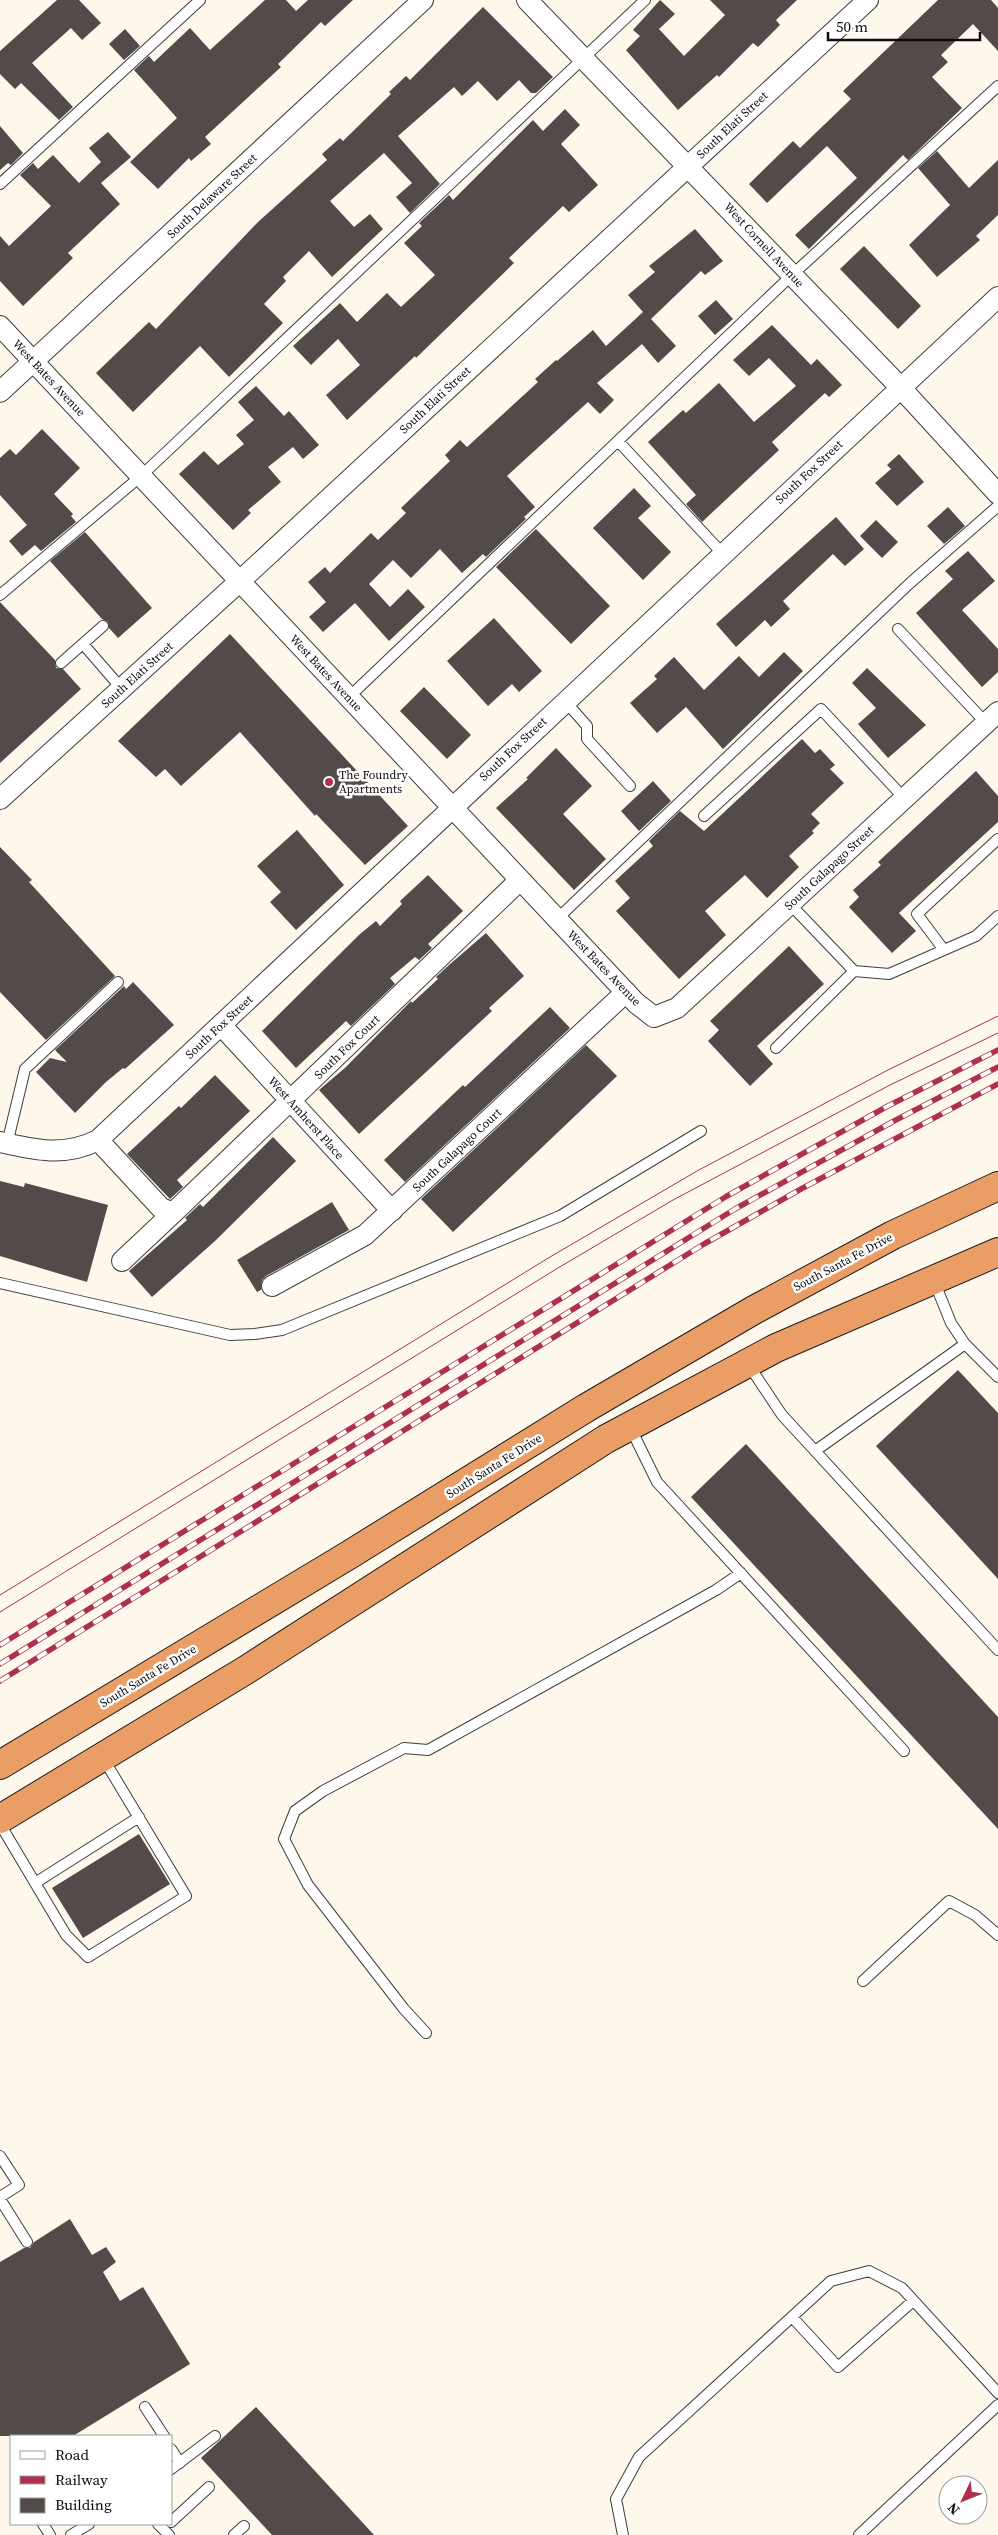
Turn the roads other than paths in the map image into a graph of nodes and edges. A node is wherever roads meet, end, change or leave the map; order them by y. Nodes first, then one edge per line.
1 (200, 0) edge
2 (423, 0) edge
3 (527, 0) edge
4 (645, 0) edge
5 (868, 0) edge
6 (584, 57) junction
7 (998, 86) edge
8 (688, 165) junction
9 (0, 184) edge
10 (792, 275) junction
11 (998, 297) edge
12 (0, 326) edge
13 (33, 361) junction
14 (900, 386) junction
15 (0, 392) edge
16 (618, 440) junction
17 (141, 476) junction
18 (998, 494) edge
19 (998, 506) edge
20 (722, 553) junction
21 (240, 581) junction
22 (0, 595) edge
23 (103, 626) dead end
24 (898, 629) dead end
25 (83, 644) junction
26 (61, 662) dead end
27 (122, 689) junction
28 (349, 697) junction
29 (564, 701) junction
30 (992, 718) edge
31 (630, 786) dead end
32 (904, 798) junction
33 (0, 799) edge
34 (452, 807) junction
35 (704, 816) dead end
36 (998, 839) edge
37 (520, 880) junction
38 (790, 904) junction
39 (998, 916) edge
40 (557, 919) junction
41 (944, 950) junction
42 (854, 971) junction
43 (118, 982) dead end
44 (626, 992) junction
45 (654, 1017) joint
46 (221, 1025) junction
47 (776, 1048) dead end
48 (291, 1101) junction
49 (701, 1131) dead end
50 (98, 1140) junction
51 (4, 1143) edge
52 (998, 1186) edge
53 (392, 1211) junction
54 (173, 1213) junction
55 (998, 1252) edge
56 (122, 1261) dead end
57 (933, 1280) junction
58 (0, 1283) edge
59 (272, 1286) dead end
60 (965, 1344) junction
61 (747, 1364) junction
62 (998, 1377) edge
63 (630, 1426) junction
64 (815, 1451) junction
65 (741, 1573) junction
66 (998, 1650) edge
67 (904, 1751) dead end
68 (102, 1757) junction
69 (0, 1765) edge
70 (139, 1817) junction
71 (0, 1819) edge
72 (0, 1824) edge
73 (35, 1883) junction
74 (998, 1935) edge
75 (863, 1981) dead end
76 (426, 2033) dead end
77 (0, 2156) edge
78 (0, 2198) edge
79 (27, 2242) dead end
80 (913, 2301) junction
81 (792, 2317) junction
82 (998, 2393) edge
83 (998, 2405) edge
84 (146, 2407) dead end
85 (163, 2435) edge
86 (215, 2436) dead end
87 (172, 2452) edge
88 (176, 2466) edge
89 (209, 2487) dead end
90 (172, 2521) edge
91 (87, 2525) edge
92 (244, 2526) dead end
93 (70, 2535) edge
94 (234, 2535) edge
95 (623, 2535) edge
96 (859, 2535) edge

1 - 9 lane
2 - 13 street, South Delaware Street
3 - 6 street, West Cornell Avenue
4 - 6 lane
5 - 8 street, South Elati Street
6 - 8 street, West Cornell Avenue
6 - 17 lane
7 - 10 lane
8 - 10 street, West Cornell Avenue
8 - 21 street, South Elati Street
10 - 14 street, West Cornell Avenue
10 - 16 lane
11 - 14 street, South Fox Street
12 - 13 street, West Bates Avenue
13 - 15 street, South Delaware Street
13 - 17 street, West Bates Avenue
14 - 18 street, West Cornell Avenue
14 - 20 street, South Fox Street
16 - 20 lane
16 - 28 lane
17 - 21 street, West Bates Avenue
17 - 22 lane
19 - 40 lane
20 - 29 street, South Fox Street
21 - 27 street, South Elati Street
21 - 28 street, West Bates Avenue
23 - 25 lane
24 - 30 lane
25 - 26 lane
25 - 27 lane
27 - 33 street, South Elati Street
28 - 34 street, West Bates Avenue
29 - 31 lane
29 - 34 street, South Fox Street
30 - 32 street, South Galapago Street
32 - 35 lane
32 - 38 street, South Galapago Street
34 - 37 street, West Bates Avenue
34 - 46 street, South Fox Street
36 - 41 lane
37 - 40 street, West Bates Avenue
37 - 48 street, South Fox Court
38 - 42 lane
38 - 45 street, South Galapago Street
39 - 41 lane
40 - 44 street, West Bates Avenue
41 - 42 lane
42 - 47 lane
43 - 51 lane
44 - 45 street, West Bates Avenue
44 - 53 street, South Galapago Court
46 - 48 street, West Amherst Place
46 - 50 street, South Fox Street
48 - 53 street, West Amherst Place
48 - 54 street, South Fox Court
49 - 58 lane
50 - 51 street, South Fox Street
50 - 54 street
52 - 69 highway, South Santa Fe Drive
53 - 59 street, South Galapago Court
54 - 56 street, South Fox Court
55 - 57 highway
57 - 60 lane
57 - 61 highway
60 - 62 lane
60 - 64 lane
61 - 63 highway
61 - 64 lane
63 - 65 lane
63 - 68 highway
64 - 66 lane
65 - 67 lane
65 - 76 lane
68 - 70 lane
68 - 71 highway
70 - 73 lane
70 - 73 lane
72 - 73 lane
74 - 75 lane
77 - 78 lane
78 - 79 lane
80 - 81 lane
80 - 81 lane
80 - 82 lane
81 - 95 lane
83 - 96 lane
84 - 85 lane
86 - 88 lane
87 - 88 lane
89 - 90 lane
91 - 93 lane
92 - 94 lane

